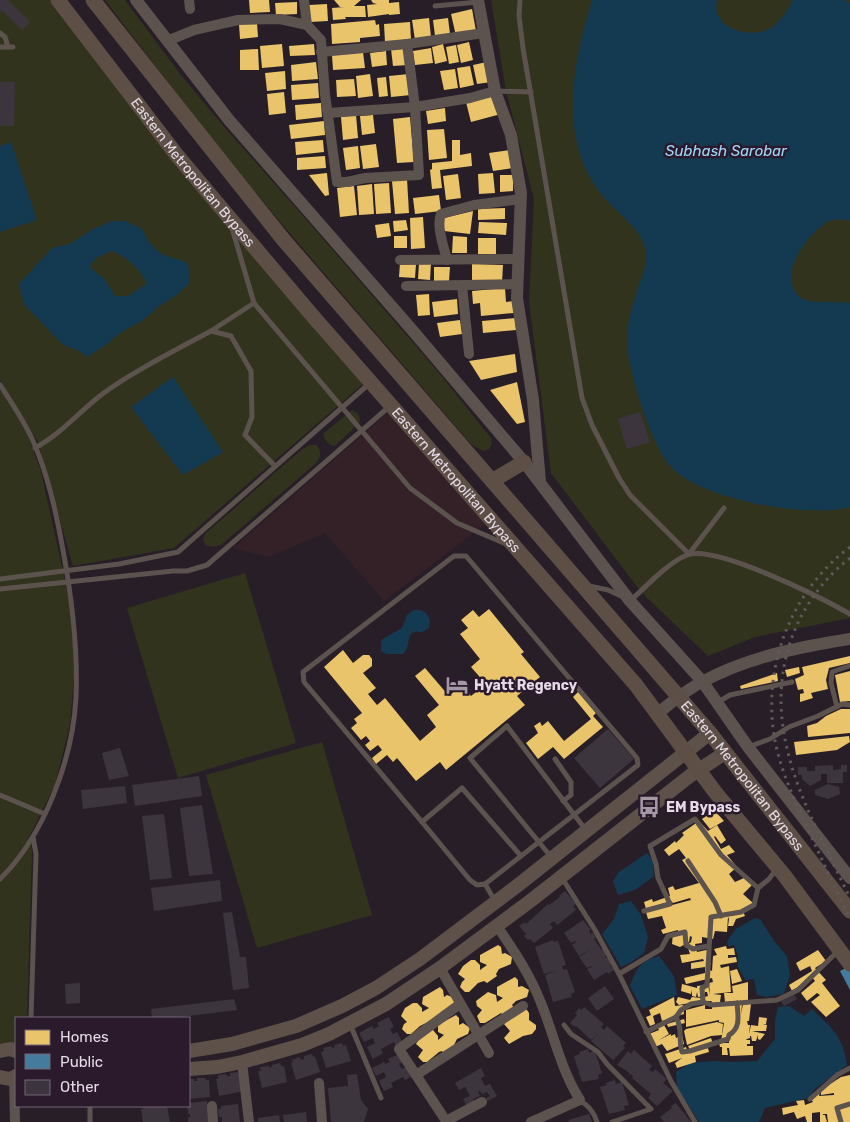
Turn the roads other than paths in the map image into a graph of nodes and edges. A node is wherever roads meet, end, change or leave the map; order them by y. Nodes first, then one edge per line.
1 (58, 0) edge
2 (93, 0) edge
3 (136, 0) edge
4 (304, 0) edge
5 (520, 0) edge
6 (478, 1) edge
7 (435, 6) dead end
8 (307, 25) junction
9 (0, 32) edge
10 (484, 34) junction
11 (167, 40) junction
12 (407, 44) junction
13 (0, 47) edge
14 (321, 52) junction
15 (494, 91) junction
16 (530, 92) junction
17 (415, 107) junction
18 (328, 112) junction
19 (521, 199) junction
20 (229, 217) junction
21 (518, 259) junction
22 (400, 260) dead end
23 (447, 260) junction
24 (517, 284) junction
25 (406, 286) dead end
26 (462, 286) junction
27 (254, 304) junction
28 (211, 331) junction
29 (469, 354) dead end
30 (370, 383) junction
31 (0, 385) edge
32 (391, 406) junction
33 (342, 407) junction
34 (362, 431) junction
35 (35, 448) junction
36 (524, 462) junction
37 (275, 466) junction
38 (492, 481) junction
39 (540, 482) junction
40 (724, 508) dead end
41 (516, 548) junction
42 (688, 554) junction
43 (67, 571) junction
44 (0, 579) edge
45 (69, 582) junction
46 (583, 586) junction
47 (0, 589) edge
48 (630, 601) junction
49 (850, 614) edge
50 (850, 639) edge
51 (849, 666) edge
52 (702, 681) junction
53 (792, 682) dead end
54 (679, 696) junction
55 (716, 704) junction
56 (850, 704) edge
57 (837, 707) junction
58 (658, 713) junction
59 (710, 733) junction
60 (748, 747) junction
61 (685, 752) junction
62 (725, 752) junction
63 (555, 759) dead end
64 (699, 770) junction
65 (0, 795) edge
66 (563, 801) junction
67 (46, 814) junction
68 (574, 815) junction
69 (422, 822) junction
70 (587, 832) junction
71 (33, 837) junction
72 (538, 843) junction
73 (521, 856) junction
74 (552, 858) junction
75 (688, 861) dead end
76 (778, 868) junction
77 (561, 876) junction
78 (850, 878) edge
79 (0, 879) edge
80 (485, 884) junction
81 (758, 888) junction
82 (496, 902) junction
83 (644, 911) dead end
84 (850, 911) edge
85 (721, 916) junction
86 (496, 926) junction
87 (708, 946) junction
88 (840, 949) junction
89 (850, 964) edge
90 (440, 968) junction
91 (619, 974) junction
92 (376, 988) junction
93 (703, 1002) junction
94 (737, 1003) junction
95 (386, 1004) junction
96 (460, 1004) junction
97 (523, 1006) dead end
98 (31, 1017) edge
99 (676, 1017) junction
100 (350, 1023) junction
101 (564, 1025) dead end
102 (646, 1032) junction
103 (478, 1034) junction
104 (0, 1051) edge
105 (15, 1051) edge
106 (190, 1051) edge
107 (489, 1053) dead end
108 (242, 1062) junction
109 (850, 1068) edge
110 (191, 1069) edge
111 (416, 1075) junction
112 (15, 1077) edge
113 (0, 1078) edge
114 (319, 1084) dead end
115 (381, 1098) dead end
116 (810, 1099) dead end
117 (580, 1100) junction
118 (482, 1102) dead end
119 (850, 1104) edge
120 (212, 1106) dead end
121 (90, 1107) edge
122 (538, 1121) edge
123 (15, 1122) edge
124 (90, 1122) edge
125 (214, 1122) edge
126 (249, 1122) edge
127 (322, 1122) edge
128 (597, 1122) edge
129 (612, 1122) edge
130 (696, 1122) edge
131 (841, 1122) edge

1 - 20 main road, Eastern Metropolitan Bypass
2 - 38 main road, Eastern Metropolitan Bypass
3 - 11 street
4 - 8 street
5 - 16 lane
6 - 7 lane
6 - 10 street
8 - 11 street
8 - 14 street
9 - 13 lane
10 - 12 street
10 - 15 street
11 - 36 street
12 - 14 street
12 - 17 street
14 - 18 street
15 - 16 lane
15 - 17 street
15 - 19 street
16 - 42 lane
17 - 18 street
17 - 18 street
19 - 21 street
19 - 23 street
20 - 27 lane
20 - 30 main road, Eastern Metropolitan Bypass
21 - 23 street
21 - 24 street
22 - 23 street
24 - 26 street
24 - 39 street
25 - 26 street
26 - 29 street
27 - 28 lane
27 - 33 lane
28 - 35 lane
28 - 37 lane
30 - 32 main road, Eastern Metropolitan Bypass
30 - 33 lane
31 - 35 lane
32 - 34 lane
32 - 41 main road, Eastern Metropolitan Bypass
33 - 34 lane
33 - 37 lane
34 - 41 lane
34 - 45 lane
35 - 43 lane
36 - 38 main road
36 - 39 street
37 - 43 lane
38 - 46 main road, Eastern Metropolitan Bypass
39 - 48 street
40 - 42 lane
41 - 58 main road, Eastern Metropolitan Bypass
42 - 48 lane
42 - 49 lane
43 - 44 lane
43 - 45 lane
45 - 47 lane
45 - 67 lane
46 - 48 lane
46 - 54 main road, Eastern Metropolitan Bypass
48 - 52 street
50 - 52 street
51 - 57 lane
52 - 54 street
52 - 55 street
53 - 55 lane
54 - 58 street
54 - 59 main road, Eastern Metropolitan Bypass
55 - 60 street
56 - 57 lane
57 - 60 lane
58 - 61 main road, Eastern Metropolitan Bypass
59 - 61 main road
59 - 62 main road, Eastern Metropolitan Bypass
60 - 78 street
61 - 64 main road, Eastern Metropolitan Bypass
61 - 70 main road
62 - 64 main road
62 - 84 main road, Eastern Metropolitan Bypass
63 - 66 lane
64 - 76 main road, Eastern Metropolitan Bypass
64 - 77 main road
65 - 67 lane
66 - 68 lane
66 - 72 lane
67 - 71 lane
68 - 69 lane
68 - 70 lane
68 - 72 lane
69 - 73 lane
69 - 80 lane
70 - 74 main road
71 - 79 lane
71 - 98 lane
72 - 73 lane
72 - 74 lane
73 - 80 lane
74 - 82 main road
75 - 85 lane
76 - 81 lane
76 - 88 main road, Eastern Metropolitan Bypass
77 - 86 main road
77 - 91 lane
80 - 82 lane
81 - 83 lane
81 - 85 lane
82 - 92 main road
85 - 87 lane
86 - 90 main road
86 - 117 street
87 - 91 lane
87 - 93 lane
88 - 89 main road, Eastern Metropolitan Bypass
88 - 94 lane
90 - 95 main road
90 - 96 street
91 - 102 lane
92 - 95 main road
92 - 106 main road
93 - 94 lane
93 - 99 lane
94 - 99 lane
95 - 100 main road
96 - 103 street
96 - 111 street
97 - 103 street
99 - 102 lane
100 - 108 main road
100 - 115 lane
101 - 129 lane
102 - 130 lane
103 - 107 street
103 - 111 street
104 - 105 main road
106 - 110 main road
108 - 110 main road
108 - 126 street
109 - 116 lane
111 - 118 street
112 - 113 main road
112 - 123 street
114 - 127 street
117 - 122 street
117 - 128 lane
119 - 131 lane
120 - 125 street
121 - 124 lane

